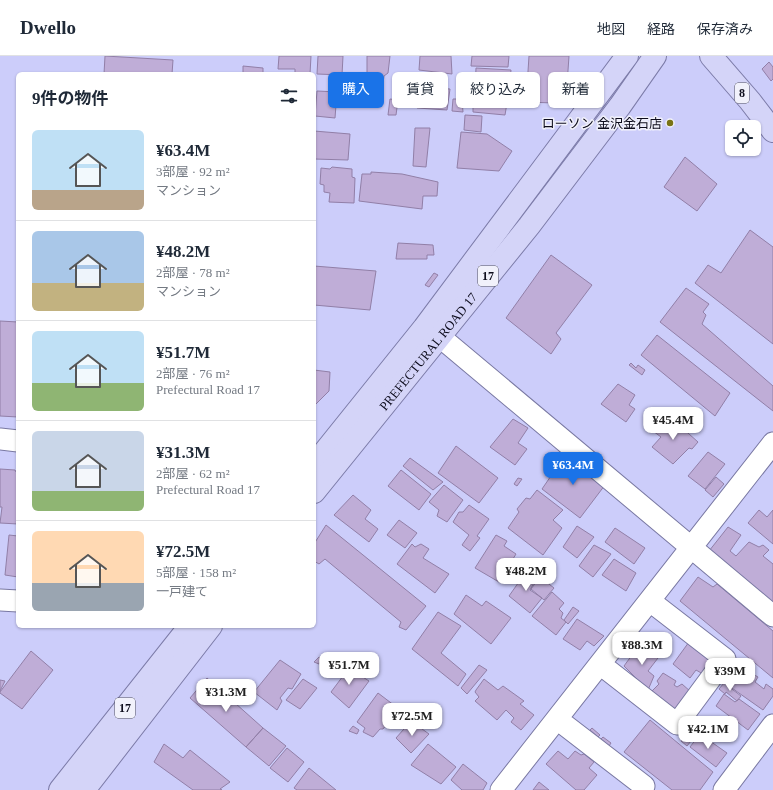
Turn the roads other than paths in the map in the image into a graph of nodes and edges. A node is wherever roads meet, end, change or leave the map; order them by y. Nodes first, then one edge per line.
1 (628, 56) edge
2 (655, 56) edge
3 (710, 56) edge
4 (773, 131) edge
5 (439, 336) junction
6 (0, 439) edge
7 (16, 441) edge
8 (773, 443) edge
9 (316, 480) edge
10 (316, 480) edge
11 (691, 548) junction
12 (0, 600) edge
13 (650, 600) junction
14 (16, 601) edge
15 (773, 616) edge
16 (200, 628) edge
17 (600, 664) junction
18 (557, 719) junction
19 (773, 725) edge
20 (644, 786) dead end
21 (60, 790) edge
22 (84, 790) edge
23 (501, 790) edge
24 (724, 790) edge

1 - 9 main road, PREFECTURAL ROAD 17 / 17
2 - 5 main road, PREFECTURAL ROAD 17 / 17
3 - 4 main road, 8
5 - 10 main road, PREFECTURAL ROAD 17 / 17
5 - 11 street
6 - 7 street
8 - 11 street
11 - 13 street
11 - 15 street
12 - 14 street
13 - 17 street
13 - 17 street
16 - 21 main road, 17
16 - 22 main road, 17
17 - 18 street
18 - 20 street
18 - 23 street
19 - 24 street

